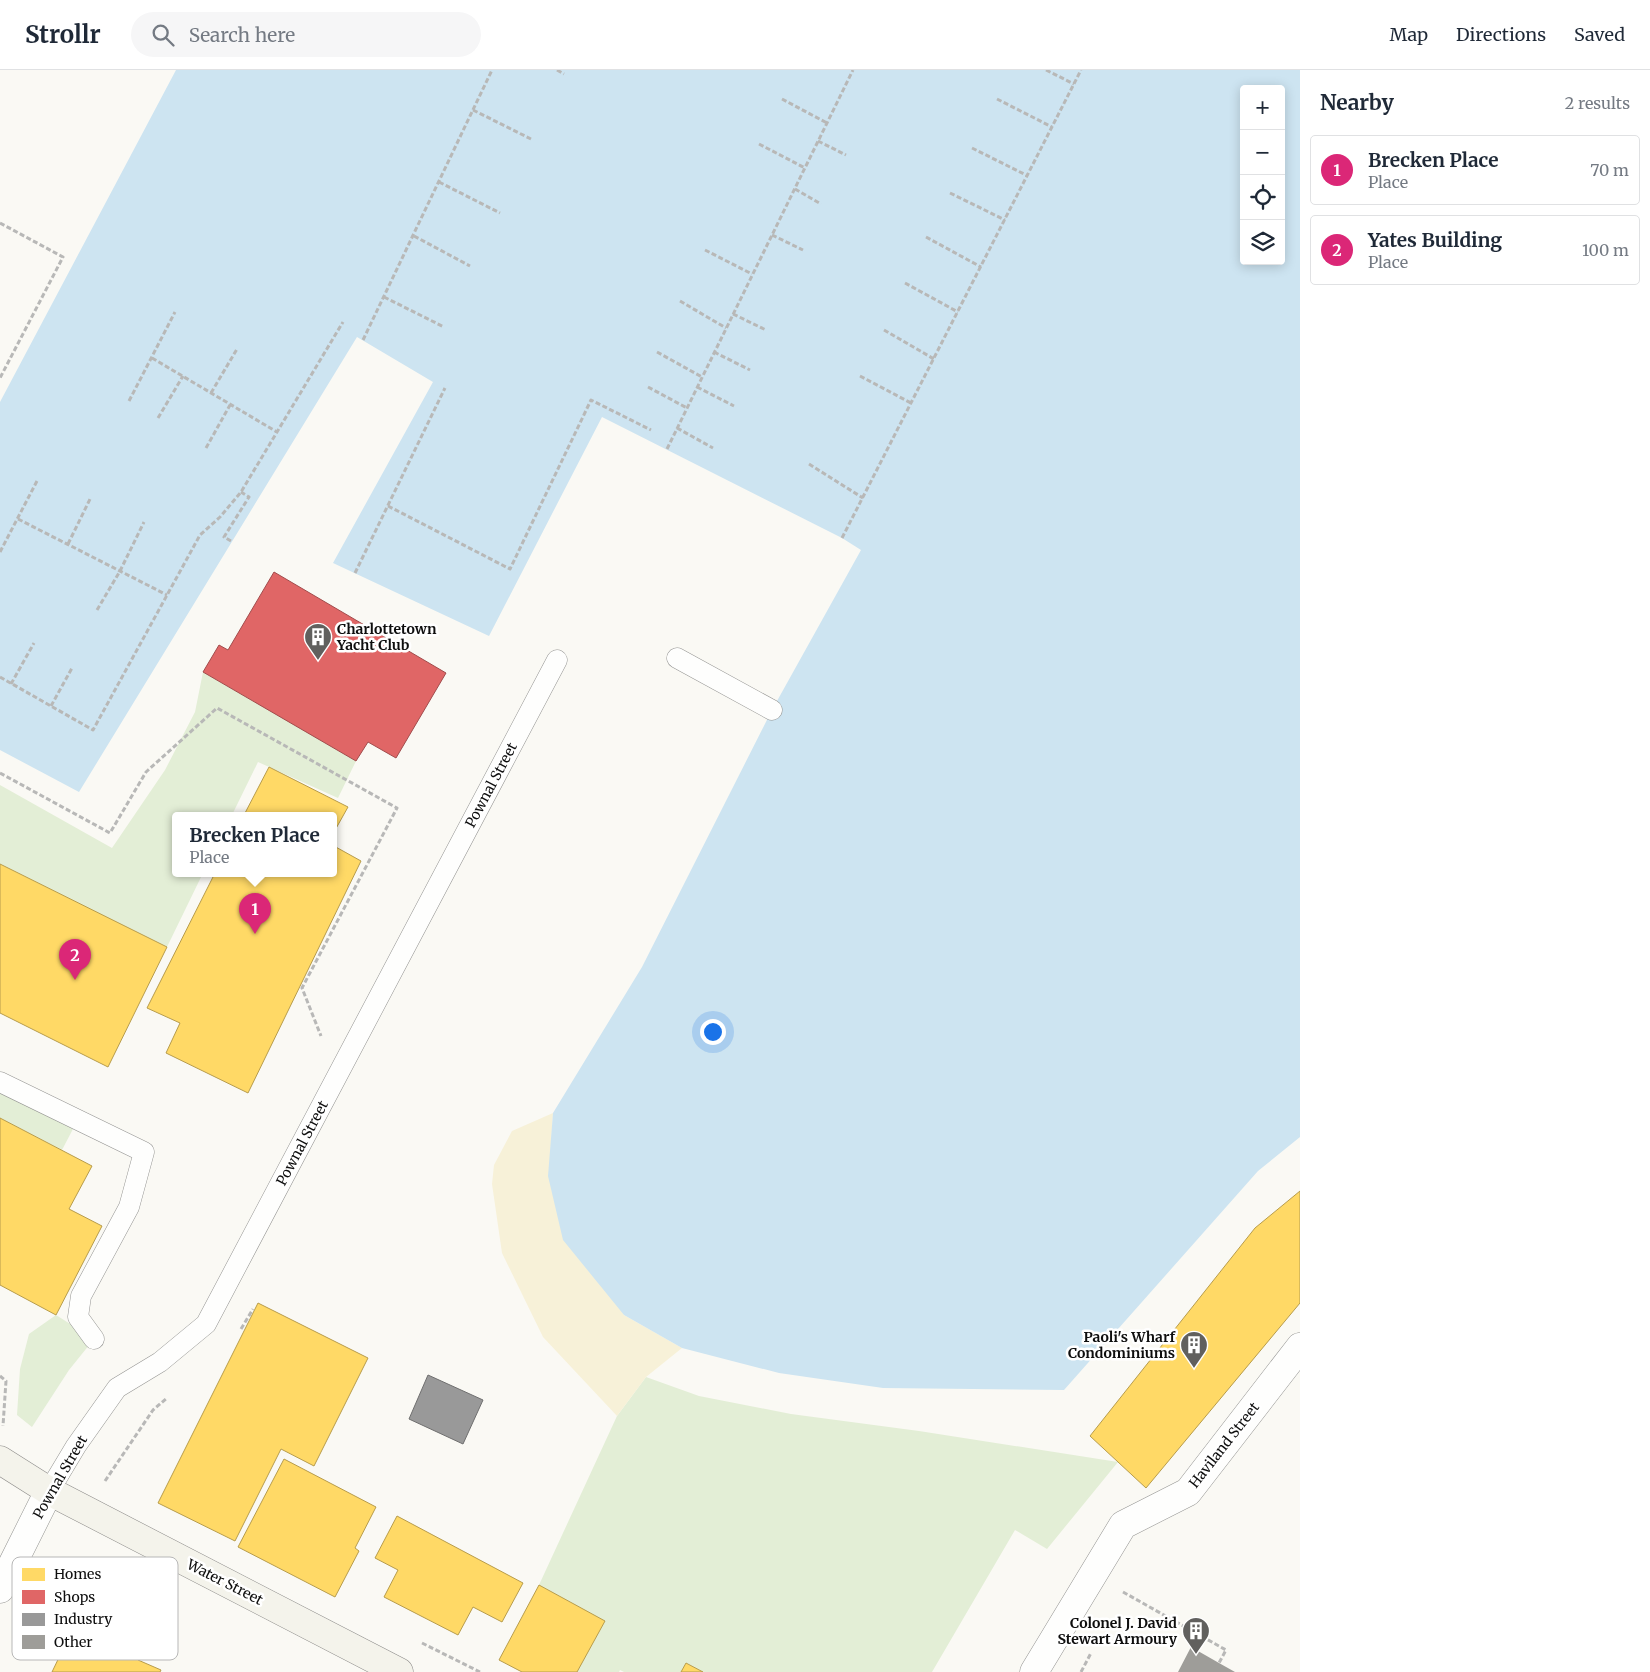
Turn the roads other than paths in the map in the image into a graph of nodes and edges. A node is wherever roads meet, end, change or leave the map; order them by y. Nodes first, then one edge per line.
1 (677, 658) dead end
2 (557, 660) dead end
3 (772, 710) dead end
4 (0, 1082) edge
5 (94, 1339) dead end
6 (1300, 1347) edge
7 (1, 1447) edge
8 (49, 1491) junction
9 (16, 1557) edge
10 (176, 1557) edge
11 (178, 1558) edge
12 (12, 1565) edge
13 (0, 1589) edge
14 (398, 1672) edge
15 (1034, 1672) edge

1 - 3 lane
2 - 8 lane, Pownal Street
4 - 5 lane
6 - 15 street, Haviland Street
7 - 8 street, Water Street
8 - 9 street, Pownal Street
8 - 10 street, Water Street
11 - 14 street, Water Street
12 - 13 street, Pownal Street

